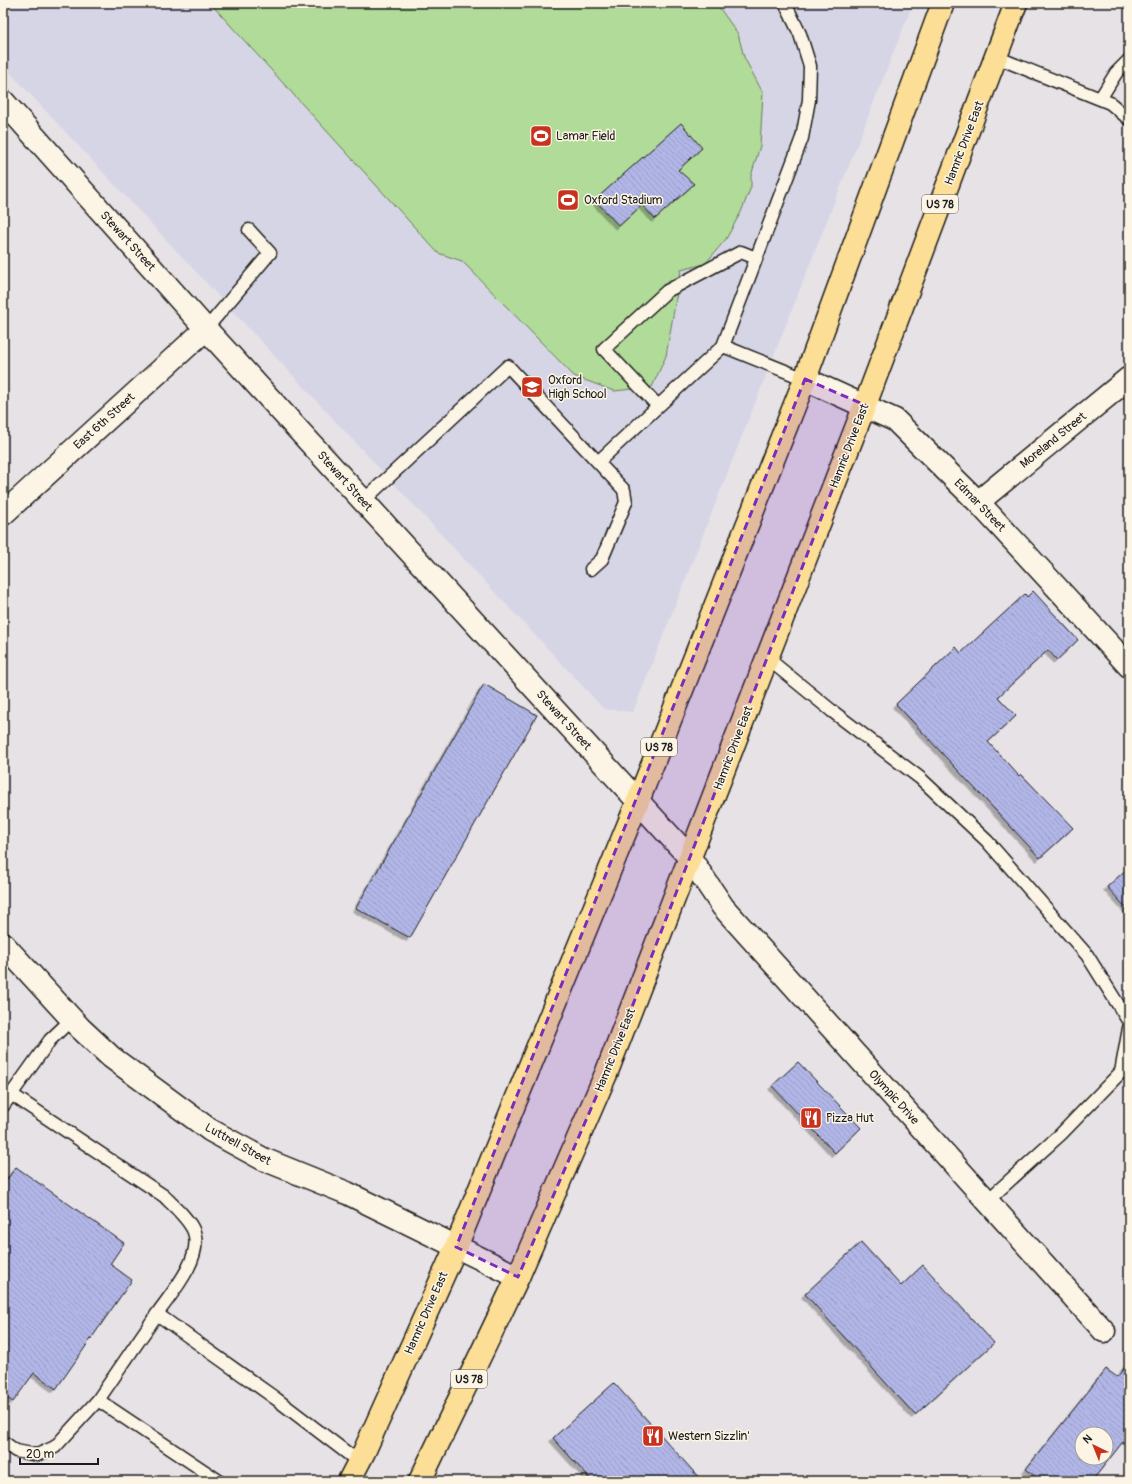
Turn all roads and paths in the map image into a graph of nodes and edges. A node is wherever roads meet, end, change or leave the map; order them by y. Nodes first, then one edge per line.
1 (785, 3) edge
2 (943, 3) edge
3 (1016, 3) edge
4 (996, 57) junction
5 (1129, 60) edge
6 (1100, 99) junction
7 (3, 101) edge
8 (1129, 119) edge
9 (249, 230) dead end
10 (756, 258) junction
11 (206, 329) junction
12 (723, 346) junction
13 (1129, 378) edge
14 (804, 379) junction
15 (865, 405) junction
16 (658, 406) junction
17 (598, 462) junction
18 (363, 501) junction
19 (978, 502) junction
20 (3, 514) edge
21 (591, 569) dead end
22 (767, 658) junction
23 (1129, 666) edge
24 (638, 801) junction
25 (690, 858) junction
26 (3, 944) edge
27 (72, 1019) junction
28 (1129, 1022) edge
29 (1129, 1028) edge
30 (11, 1094) junction
31 (3, 1106) edge
32 (988, 1201) junction
33 (456, 1247) junction
34 (518, 1277) junction
35 (157, 1314) junction
36 (1104, 1331) dead end
37 (98, 1400) junction
38 (3, 1442) edge
39 (359, 1462) junction
40 (219, 1481) edge
41 (349, 1481) edge
42 (420, 1481) edge

1 - 10 lane
2 - 14 main road, Hamric Drive East / US 78
3 - 4 main road, Hamric Drive East / US 78
4 - 6 lane
4 - 15 main road, Hamric Drive East / US 78
5 - 6 lane
6 - 8 lane
7 - 11 street, Stewart Street
9 - 11 lane
10 - 12 lane
10 - 16 lane
11 - 18 street, Stewart Street
11 - 20 street, East 6th Street
12 - 14 lane
12 - 16 lane
13 - 19 street, Moreland Street
14 - 15 street, Edmar Street
14 - 24 main road, Hamric Drive East / US 78
15 - 19 street, Edmar Street
15 - 22 main road, Hamric Drive East / US 78
16 - 17 lane
17 - 18 lane
17 - 21 lane
18 - 24 street, Stewart Street
19 - 23 street, Edmar Street
22 - 25 main road, Hamric Drive East / US 78
22 - 28 lane
24 - 25 street, Stewart Street
24 - 33 main road, Hamric Drive East / US 78
25 - 32 street, Olympic Drive
25 - 34 main road, Hamric Drive East / US 78
26 - 27 street, Luttrell Street
27 - 30 lane
27 - 33 street, Luttrell Street
29 - 32 lane
30 - 31 lane
30 - 35 lane
32 - 36 street, Olympic Drive
33 - 34 street, Luttrell Street
33 - 39 main road, Hamric Drive East / US 78
34 - 42 main road, Hamric Drive East / US 78
35 - 37 lane
35 - 39 lane
37 - 38 lane
37 - 40 lane
39 - 41 main road, Hamric Drive East / US 78

